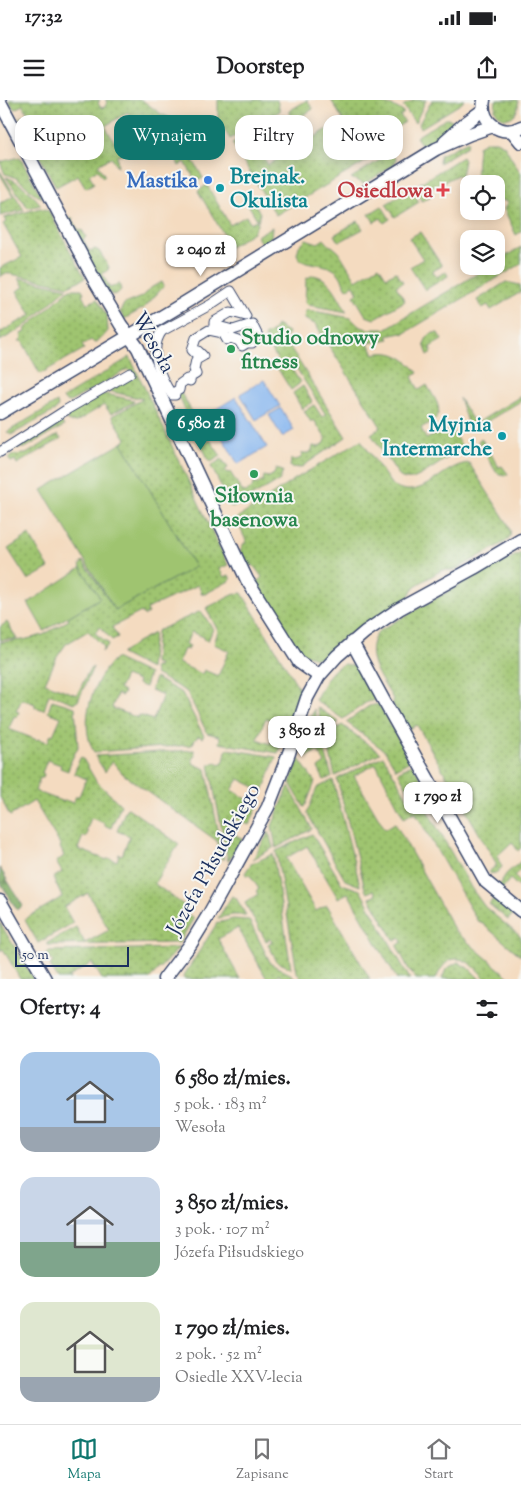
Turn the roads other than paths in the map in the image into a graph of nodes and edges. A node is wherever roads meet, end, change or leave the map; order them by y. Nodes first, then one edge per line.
1 (0, 102) edge
2 (484, 105) edge
3 (493, 126) junction
4 (516, 129) edge
5 (521, 142) edge
6 (436, 149) junction
7 (130, 336) junction
8 (203, 356) joint
9 (130, 373) dead end
10 (0, 413) edge
11 (0, 452) edge
12 (521, 540) edge
13 (352, 642) junction
14 (319, 676) junction
15 (0, 901) edge
16 (521, 911) edge
17 (44, 979) edge
18 (164, 979) edge

1 - 7 street, Wesoła
2 - 3 street
2 - 6 street
3 - 4 street
3 - 6 street
4 - 5 street
6 - 7 street
7 - 10 street
7 - 14 street, Wesoła
8 - 8 street
9 - 11 street
12 - 13 street, Józefa Piłsudskiego
13 - 14 street, Józefa Piłsudskiego
13 - 16 street
14 - 18 street, Józefa Piłsudskiego
15 - 17 street

